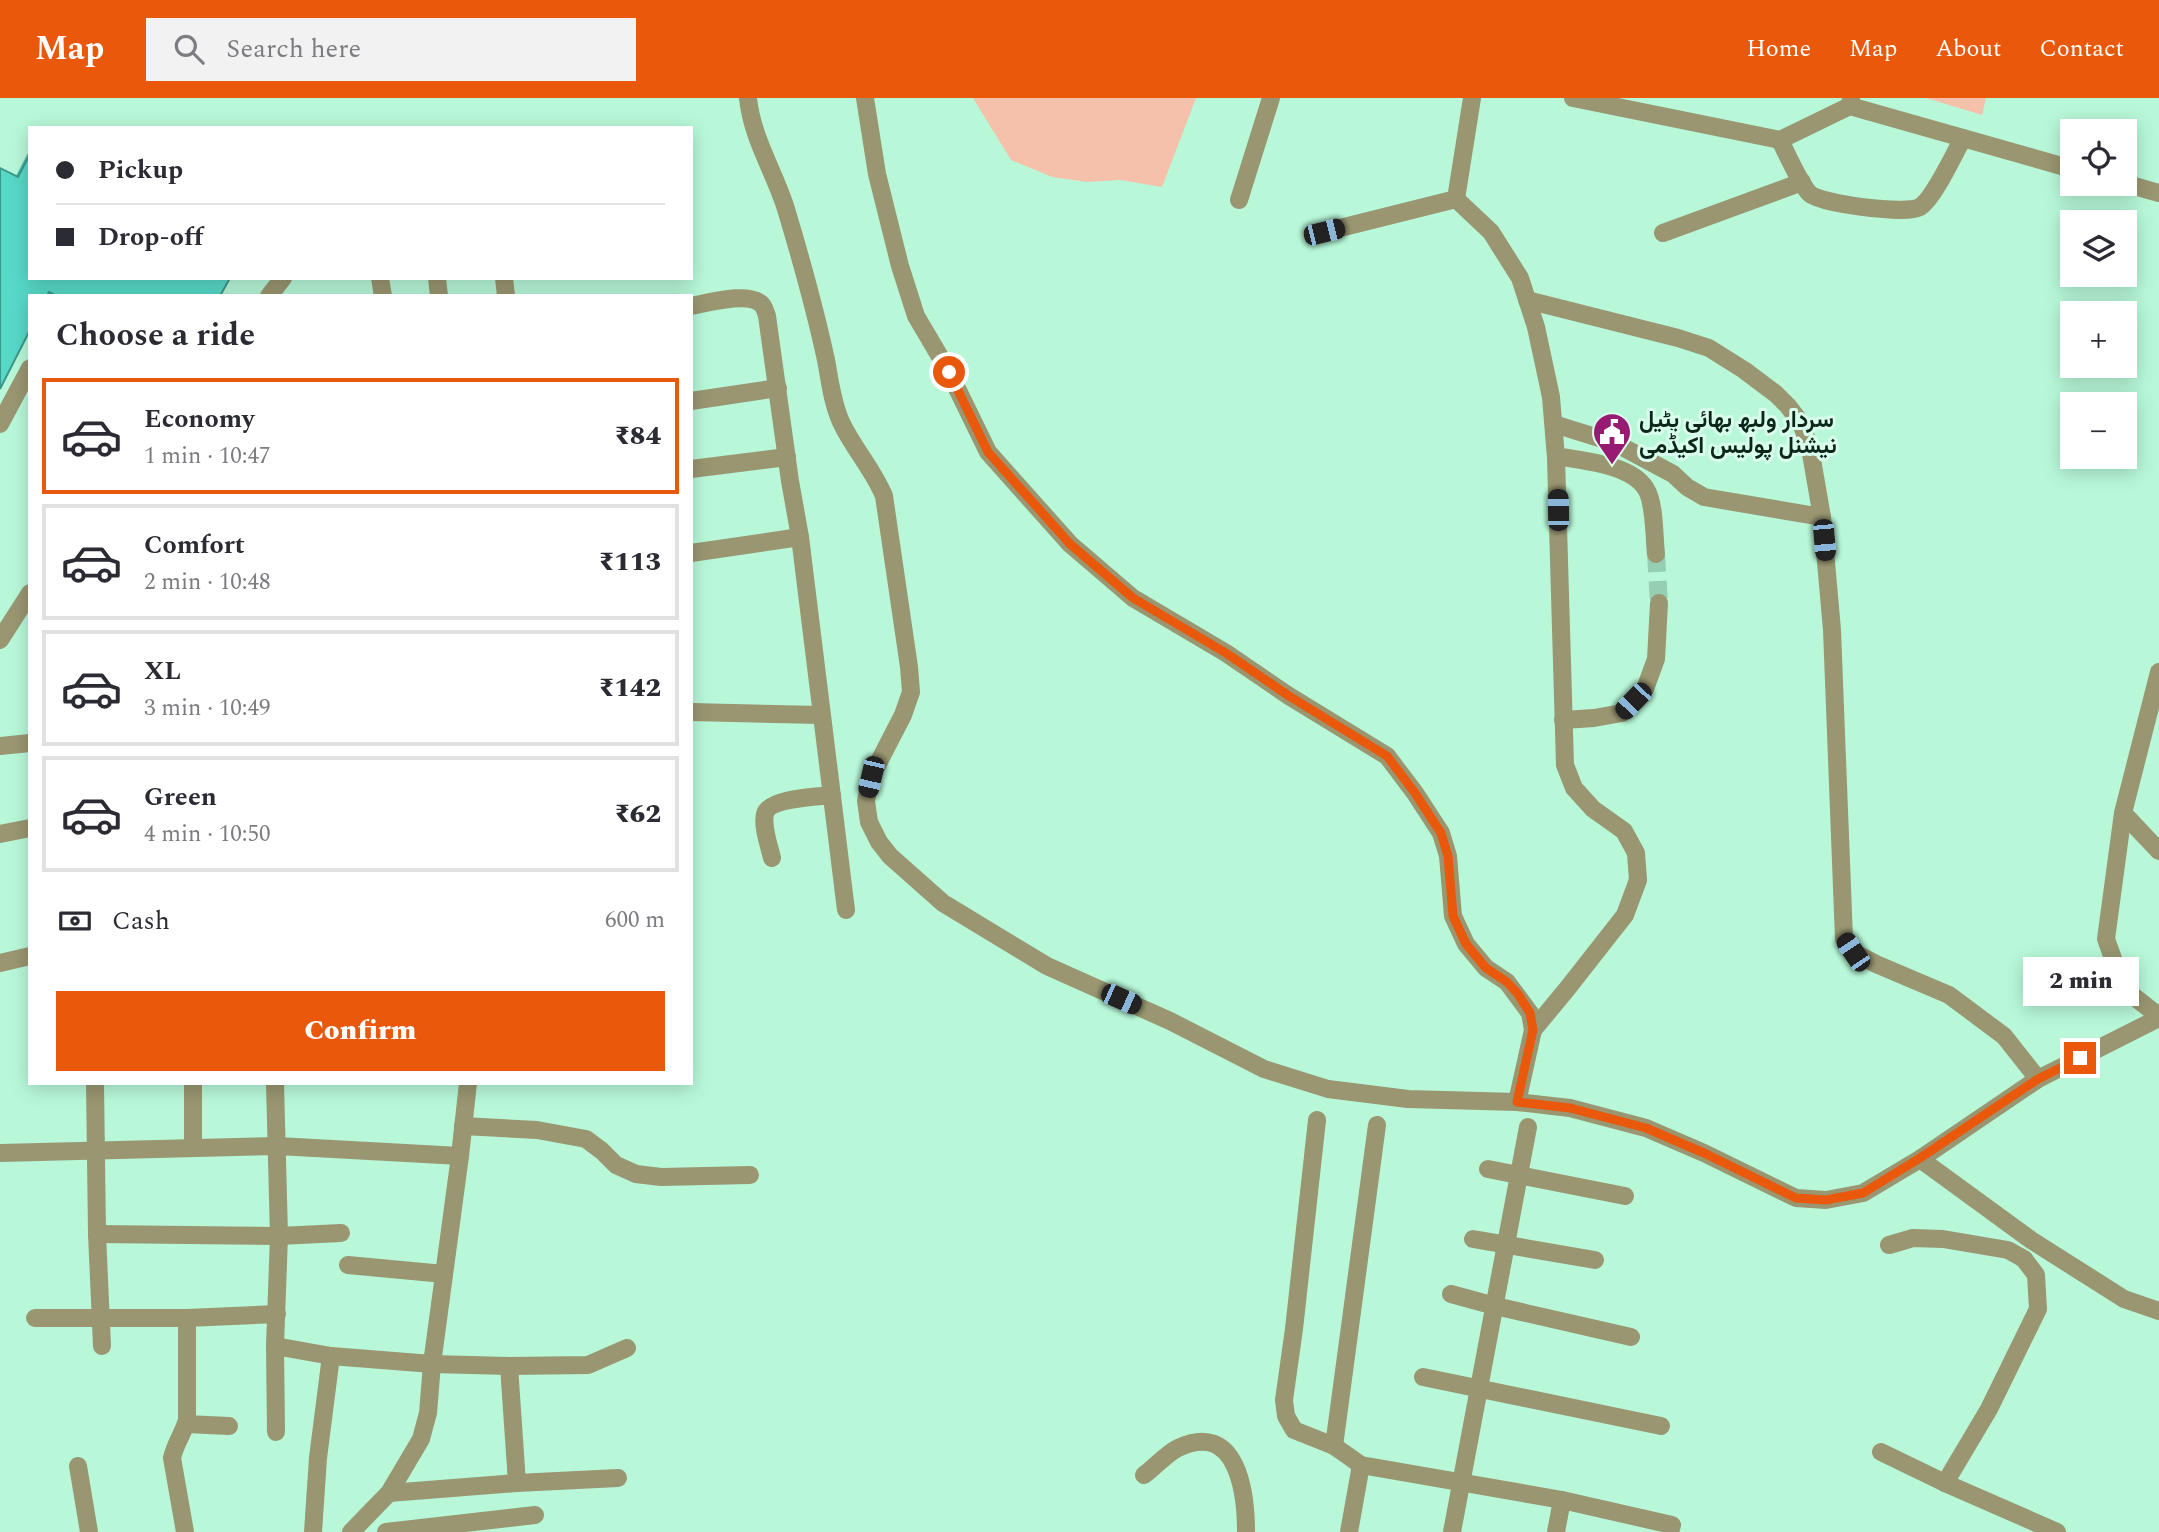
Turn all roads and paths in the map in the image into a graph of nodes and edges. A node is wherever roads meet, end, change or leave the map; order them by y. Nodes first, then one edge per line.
1 (748, 98) edge
2 (865, 98) edge
3 (1272, 98) edge
4 (1472, 98) edge
5 (1573, 98) edge
6 (1850, 102) edge
7 (1963, 138) junction
8 (1780, 140) junction
9 (2060, 166) edge
10 (1802, 182) junction
11 (2137, 187) edge
12 (2159, 193) edge
13 (1456, 198) junction
14 (1238, 200) dead end
15 (1324, 232) dead end
16 (1663, 233) dead end
17 (281, 280) edge
18 (271, 294) edge
19 (1527, 300) junction
20 (693, 306) edge
21 (28, 372) edge
22 (778, 388) junction
23 (693, 401) edge
24 (0, 424) edge
25 (1554, 424) junction
26 (1556, 456) junction
27 (787, 457) junction
28 (693, 469) edge
29 (1822, 517) junction
30 (800, 537) junction
31 (693, 553) edge
32 (1656, 554) tunnel mouth
33 (28, 596) edge
34 (1659, 603) tunnel mouth
35 (0, 640) edge
36 (2159, 672) edge
37 (693, 712) edge
38 (821, 715) junction
39 (1563, 720) junction
40 (28, 743) edge
41 (0, 746) edge
42 (832, 795) junction
43 (2123, 813) junction
44 (28, 828) edge
45 (0, 834) edge
46 (2159, 851) edge
47 (772, 858) dead end
48 (846, 910) dead end
49 (28, 956) edge
50 (0, 963) edge
51 (2159, 1017) edge
52 (1533, 1030) junction
53 (2038, 1079) junction
54 (95, 1085) edge
55 (193, 1085) edge
56 (275, 1085) edge
57 (468, 1085) edge
58 (1517, 1102) junction
59 (1317, 1120) dead end
60 (1377, 1125) dead end
61 (463, 1126) junction
62 (1528, 1127) dead end
63 (278, 1146) junction
64 (193, 1147) junction
65 (95, 1149) junction
66 (0, 1153) edge
67 (460, 1156) junction
68 (1920, 1158) junction
69 (1488, 1169) dead end
70 (750, 1175) dead end
71 (1519, 1175) junction
72 (1625, 1196) dead end
73 (341, 1233) dead end
74 (97, 1234) junction
75 (279, 1236) junction
76 (1473, 1239) dead end
77 (1506, 1245) junction
78 (1889, 1245) dead end
79 (1595, 1260) dead end
80 (348, 1265) dead end
81 (444, 1274) junction
82 (1451, 1294) dead end
83 (1495, 1306) junction
84 (2159, 1311) edge
85 (277, 1314) junction
86 (35, 1318) dead end
87 (101, 1318) junction
88 (187, 1318) junction
89 (1631, 1337) dead end
90 (103, 1346) dead end
91 (275, 1346) junction
92 (627, 1349) dead end
93 (331, 1356) junction
94 (432, 1364) junction
95 (509, 1366) junction
96 (1423, 1377) dead end
97 (1480, 1388) junction
98 (186, 1424) junction
99 (229, 1426) dead end
100 (1661, 1426) dead end
101 (276, 1432) dead end
102 (1334, 1446) junction
103 (1881, 1452) dead end
104 (1361, 1465) junction
105 (78, 1466) dead end
106 (1144, 1475) dead end
107 (618, 1478) dead end
108 (517, 1483) junction
109 (1945, 1483) junction
110 (1462, 1484) junction
111 (389, 1493) junction
112 (1562, 1500) junction
113 (535, 1515) dead end
114 (89, 1532) edge
115 (186, 1532) edge
116 (313, 1532) edge
117 (351, 1532) edge
118 (386, 1532) edge
119 (1246, 1532) edge
120 (1349, 1532) edge
121 (1452, 1532) edge
122 (1556, 1532) edge
123 (1670, 1532) edge
124 (2057, 1532) edge

1 - 58 street
2 - 52 street
3 - 14 street
4 - 13 street
5 - 8 street
6 - 7 street
6 - 8 street
7 - 9 street
7 - 10 street
8 - 10 street
10 - 16 street
11 - 12 street
13 - 15 street
13 - 19 street
17 - 18 street
19 - 25 street
19 - 29 street
20 - 22 street
21 - 24 street
22 - 23 street
22 - 27 street
25 - 26 street
25 - 29 street
26 - 32 street
26 - 39 street
27 - 28 street
27 - 30 street
29 - 53 street
30 - 31 street
30 - 38 street
33 - 35 street
34 - 39 street
36 - 43 street
37 - 38 street
38 - 42 street
39 - 52 street
40 - 41 street
42 - 47 street
42 - 48 street
43 - 46 street
43 - 51 street
44 - 45 street
49 - 50 street
51 - 53 street
52 - 58 street
53 - 68 street
54 - 65 street
55 - 64 street
56 - 63 street
57 - 61 street
58 - 68 street
59 - 102 street
60 - 102 street
61 - 67 street
61 - 70 street
62 - 71 street
63 - 64 street
63 - 67 street
63 - 75 street
64 - 65 street
65 - 66 street
65 - 74 street
67 - 81 street
68 - 84 street
69 - 71 street
71 - 72 street
71 - 77 street
73 - 75 street
74 - 75 street
74 - 87 street
75 - 85 street
76 - 77 street
77 - 79 street
77 - 83 street
78 - 109 street
80 - 81 street
81 - 94 street
82 - 83 street
83 - 89 street
83 - 97 street
85 - 88 street
85 - 91 street
86 - 87 street
87 - 88 street
87 - 90 street
88 - 98 street
91 - 93 street
91 - 101 street
92 - 95 street
93 - 94 street
93 - 116 street
94 - 95 street
94 - 111 street
95 - 108 street
96 - 97 street
97 - 100 street
97 - 110 street
98 - 99 street
98 - 115 street
102 - 104 street
103 - 109 street
104 - 110 street
104 - 120 street
105 - 114 street
106 - 119 street
107 - 108 street
108 - 111 street
109 - 124 street
110 - 112 street
110 - 121 street
111 - 117 street
112 - 122 street
112 - 123 street
113 - 118 street

